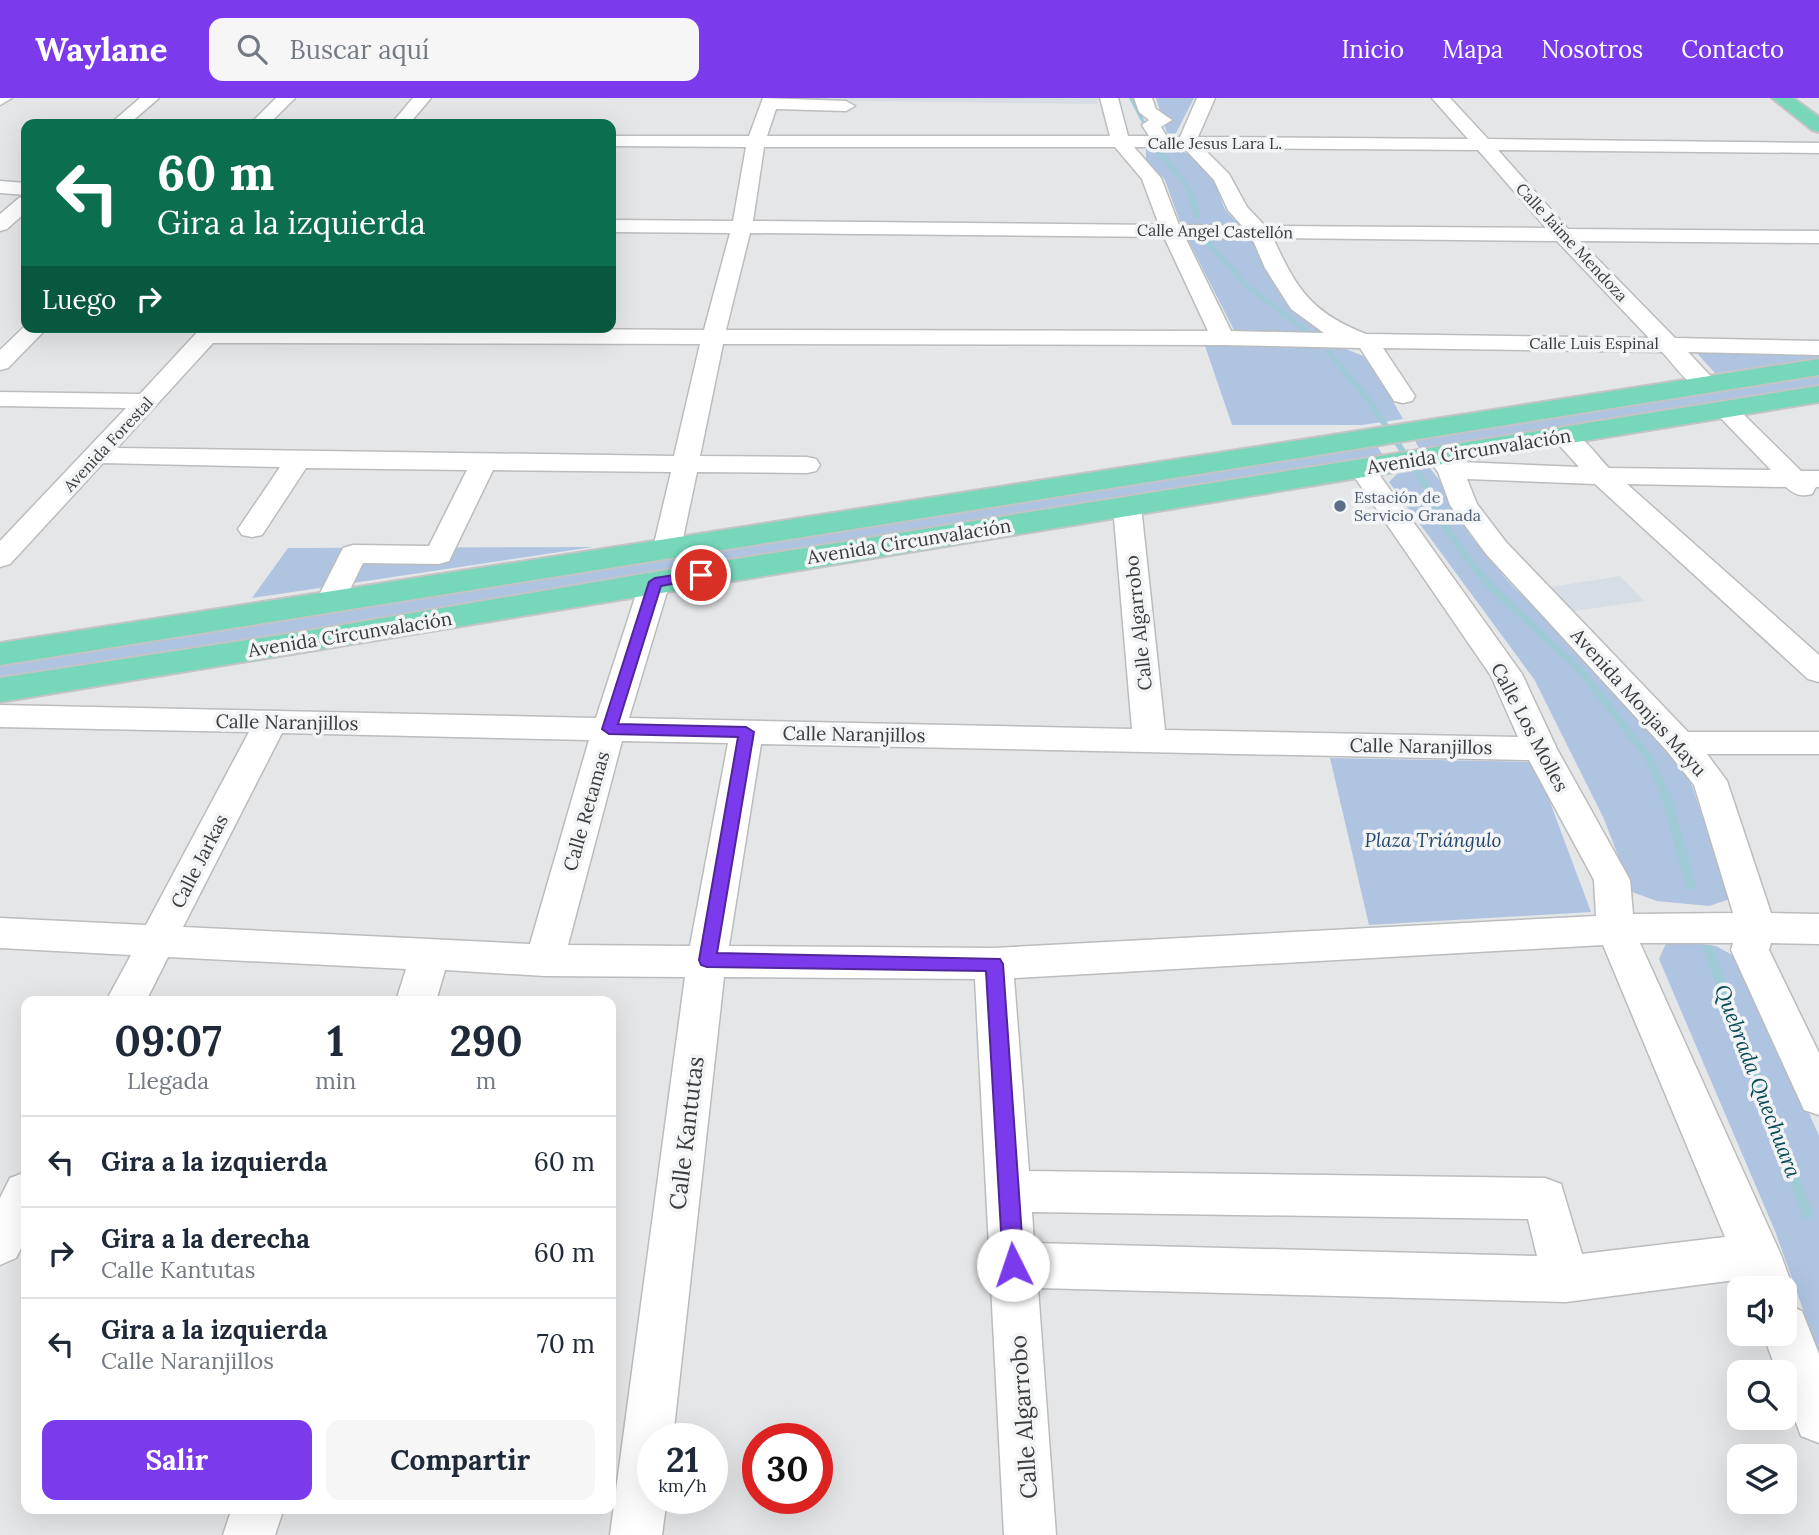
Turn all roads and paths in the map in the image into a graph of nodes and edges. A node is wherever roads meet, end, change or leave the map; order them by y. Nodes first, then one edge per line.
1 (150, 98) edge
2 (286, 98) edge
3 (422, 98) edge
4 (1109, 98) edge
5 (1143, 98) edge
6 (1206, 98) edge
7 (1441, 98) edge
8 (1781, 98) edge
9 (771, 101) edge
10 (846, 106) dead end
11 (125, 119) edge
12 (265, 119) edge
13 (404, 119) edge
14 (1819, 126) edge
15 (616, 141) edge
16 (756, 141) junction
17 (1120, 142) junction
18 (1161, 142) junction
19 (1188, 142) junction
20 (1484, 145) junction
21 (1819, 148) edge
22 (0, 187) edge
23 (21, 189) edge
24 (21, 206) edge
25 (0, 225) edge
26 (616, 226) edge
27 (742, 226) junction
28 (1171, 230) junction
29 (1261, 232) junction
30 (1564, 236) junction
31 (1819, 237) edge
32 (31, 333) edge
33 (209, 333) edge
34 (294, 333) edge
35 (713, 338) junction
36 (1223, 338) junction
37 (1368, 343) junction
38 (1668, 343) junction
39 (1819, 348) edge
40 (0, 363) edge
41 (1819, 367) edge
42 (1706, 384) junction
43 (1819, 394) edge
44 (1403, 396) dead end
45 (0, 400) edge
46 (148, 401) junction
47 (1724, 409) junction
48 (1563, 435) junction
49 (98, 455) junction
50 (298, 460) junction
51 (1438, 461) junction
52 (484, 462) junction
53 (685, 464) junction
54 (807, 465) dead end
55 (1375, 466) junction
56 (1602, 476) junction
57 (1792, 478) junction
58 (1819, 479) edge
59 (1819, 501) edge
60 (1126, 506) junction
61 (252, 529) dead end
62 (667, 548) junction
63 (0, 558) edge
64 (655, 582) junction
65 (330, 603) junction
66 (0, 654) edge
67 (1819, 672) edge
68 (0, 690) edge
69 (0, 716) edge
70 (271, 722) junction
71 (609, 729) junction
72 (746, 732) junction
73 (1150, 741) junction
74 (1679, 743) junction
75 (1819, 743) edge
76 (1540, 749) junction
77 (1757, 929) junction
78 (1819, 929) edge
79 (1616, 932) junction
80 (0, 933) edge
81 (157, 942) junction
82 (430, 955) junction
83 (545, 960) junction
84 (707, 960) junction
85 (994, 964) junction
86 (129, 996) edge
87 (418, 996) edge
88 (1819, 1097) edge
89 (1009, 1191) junction
90 (21, 1203) edge
91 (0, 1243) edge
92 (1013, 1265) junction
93 (1764, 1271) edge
94 (1566, 1279) junction
95 (1792, 1346) edge
96 (1819, 1418) edge
97 (256, 1514) edge
98 (249, 1535) edge
99 (636, 1535) edge
100 (1030, 1535) edge

1 - 11 street
2 - 12 street
3 - 13 street
4 - 17 street
5 - 18 street
6 - 19 street
7 - 20 street, Calle Jaime Mendoza
8 - 14 main road
9 - 10 street
9 - 16 street
15 - 16 street, Calle Jesus Lara L.
16 - 17 street, Calle Jesus Lara L.
16 - 27 street
17 - 18 street, Calle Jesus Lara L.
17 - 28 street
18 - 19 street, Calle Jesus Lara L.
19 - 20 street, Calle Jesus Lara L.
19 - 29 street
20 - 21 street, Calle Jesus Lara L.
20 - 30 street, Calle Jaime Mendoza
22 - 23 street
24 - 25 street
26 - 27 street, Calle Angel Castellón
27 - 28 street, Calle Angel Castellón
27 - 35 street
28 - 29 street, Calle Angel Castellón
28 - 36 street
29 - 30 street, Calle Angel Castellón
29 - 37 street
30 - 31 street, Calle Angel Castellón
30 - 38 street, Calle Jaime Mendoza
32 - 40 street
33 - 46 street, Avenida Forestal
34 - 35 street, Calle Luis Espinal
35 - 36 street, Calle Luis Espinal
35 - 53 street
36 - 37 street, Calle Luis Espinal
37 - 38 street, Calle Luis Espinal
37 - 44 street
38 - 39 street, Calle Luis Espinal
38 - 42 street, Calle Jaime Mendoza
41 - 42 main road, Avenida Circunvalación
42 - 62 main road, Avenida Circunvalación
43 - 47 main road, Avenida Circunvalación
45 - 46 street
46 - 49 street, Avenida Forestal
47 - 48 main road, Avenida Circunvalación
47 - 57 street
48 - 51 main road, Avenida Circunvalación
48 - 56 street
49 - 50 street
49 - 63 street, Avenida Forestal
50 - 52 street
50 - 61 street
51 - 55 main road, Avenida Circunvalación
51 - 56 street
51 - 74 street, Avenida Monjas Mayu
52 - 53 street
52 - 65 street
53 - 54 street
53 - 62 street
55 - 60 main road, Avenida Circunvalación
55 - 76 street, Calle Los Molles
56 - 57 street
56 - 67 street
57 - 58 street
57 - 59 street
60 - 64 main road, Avenida Circunvalación
60 - 73 street, Calle Algarrobo
62 - 65 main road, Avenida Circunvalación
64 - 68 main road, Avenida Circunvalación
64 - 71 street, Calle Retamas
65 - 66 main road, Avenida Circunvalación
69 - 70 street, Calle Naranjillos
70 - 71 street, Calle Naranjillos
70 - 81 street, Calle Jarkas
71 - 72 street, Calle Naranjillos
71 - 83 street, Calle Retamas
72 - 73 street, Calle Naranjillos
72 - 84 street, Calle Kantutas
73 - 76 street, Calle Naranjillos
74 - 75 street
74 - 77 street, Avenida Monjas Mayu
76 - 79 street, Calle Los Molles
77 - 78 street
77 - 79 street
77 - 88 street, Avenida Monjas Mayu
79 - 85 street
79 - 93 street, Calle Los Molles
80 - 81 street
81 - 82 street
81 - 86 street, Calle Jarkas
82 - 83 street
82 - 87 street
83 - 84 street
84 - 85 street
84 - 99 street, Calle Kantutas
85 - 89 street, Calle Algarrobo
89 - 92 street, Calle Algarrobo
89 - 94 street
90 - 91 street
92 - 94 street
92 - 100 street, Calle Algarrobo
93 - 94 street
95 - 96 street
97 - 98 street

